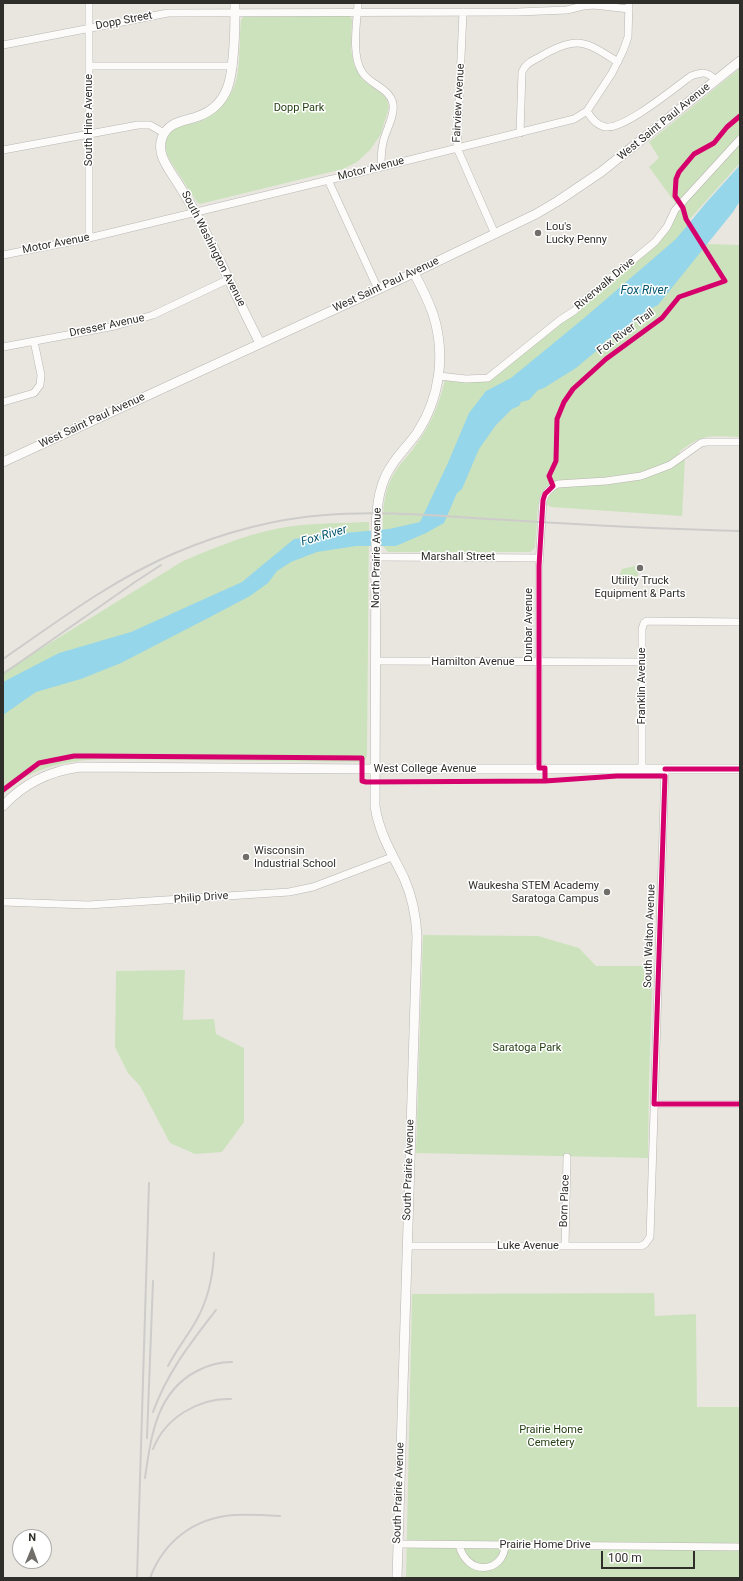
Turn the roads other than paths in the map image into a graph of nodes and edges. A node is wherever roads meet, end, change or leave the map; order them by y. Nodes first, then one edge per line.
1 (89, 3) edge
2 (358, 3) edge
3 (629, 6) edge
4 (235, 8) edge
5 (358, 12) junction
6 (463, 12) junction
7 (89, 28) junction
8 (3, 45) edge
9 (740, 61) edge
10 (618, 62) junction
11 (89, 66) junction
12 (233, 66) junction
13 (716, 80) junction
14 (587, 111) junction
15 (89, 133) junction
16 (164, 133) junction
17 (520, 133) junction
18 (740, 139) edge
19 (457, 148) junction
20 (3, 150) edge
21 (381, 167) junction
22 (328, 180) junction
23 (195, 211) junction
24 (495, 234) junction
25 (89, 238) junction
26 (3, 255) edge
27 (414, 272) junction
28 (228, 279) junction
29 (378, 289) junction
30 (34, 340) junction
31 (260, 343) junction
32 (3, 347) edge
33 (439, 376) junction
34 (3, 402) edge
35 (740, 442) edge
36 (3, 462) edge
37 (376, 552) junction
38 (540, 558) junction
39 (740, 622) edge
40 (375, 662) junction
41 (539, 662) junction
42 (642, 662) junction
43 (539, 768) junction
44 (642, 768) junction
45 (374, 769) junction
46 (665, 769) junction
47 (740, 769) edge
48 (3, 806) edge
49 (392, 857) junction
50 (3, 902) edge
51 (654, 1104) junction
52 (740, 1104) edge
53 (567, 1157) dead end
54 (648, 1241) joint
55 (407, 1246) junction
56 (565, 1246) junction
57 (398, 1544) junction
58 (459, 1545) junction
59 (505, 1545) junction
60 (740, 1547) edge
61 (397, 1578) edge

1 - 7 street, South Hine Avenue
2 - 5 street
3 - 6 street, Dopp Street
3 - 10 street
4 - 5 street, Dopp Street
4 - 7 street, Dopp Street
4 - 12 street
5 - 6 street, Dopp Street
5 - 21 street
6 - 19 street, Fairview Avenue
7 - 8 street, Dopp Street
7 - 11 street, South Hine Avenue
9 - 13 street, West Saint Paul Avenue
10 - 14 street
10 - 17 street
11 - 12 street
11 - 15 street, South Hine Avenue
12 - 16 street
13 - 14 street
13 - 24 street, West Saint Paul Avenue
14 - 17 street, Motor Avenue
15 - 16 street
15 - 20 street
15 - 25 street, South Hine Avenue
16 - 23 street, South Washington Avenue
17 - 19 street, Motor Avenue
18 - 33 street, Riverwalk Drive
19 - 21 street, Motor Avenue
19 - 24 street, Fairview Avenue
21 - 22 street, Motor Avenue
22 - 23 street, Motor Avenue
22 - 29 street
23 - 25 street, Motor Avenue
23 - 28 street, South Washington Avenue
24 - 27 street, West Saint Paul Avenue
25 - 26 street, Motor Avenue
27 - 29 street, West Saint Paul Avenue
27 - 33 street, North Prairie Avenue
28 - 30 street, Dresser Avenue
28 - 31 street, South Washington Avenue
29 - 31 street, West Saint Paul Avenue
30 - 32 street, Dresser Avenue
30 - 34 street
31 - 36 street, West Saint Paul Avenue
33 - 37 street, North Prairie Avenue
35 - 38 street, Dunbar Avenue
37 - 38 street, Marshall Street
37 - 40 street, North Prairie Avenue
38 - 41 street, Dunbar Avenue
39 - 42 street, Franklin Avenue
40 - 41 street, Hamilton Avenue
40 - 45 street, North Prairie Avenue
41 - 42 street, Hamilton Avenue
41 - 43 street, Dunbar Avenue
42 - 44 street, Franklin Avenue
43 - 44 street, West College Avenue
43 - 45 street, West College Avenue
44 - 46 street, West College Avenue
45 - 48 street, West College Avenue
45 - 49 street, South Prairie Avenue
46 - 47 street, West College Avenue
46 - 51 street, South Walton Avenue
49 - 50 street, Philip Drive
49 - 55 street, South Prairie Avenue
51 - 52 street
51 - 54 street, South Walton Avenue
53 - 56 street, Born Place
54 - 56 street, Luke Avenue
55 - 56 street, Luke Avenue
55 - 57 street, South Prairie Avenue
57 - 58 street, Prairie Home Drive
57 - 61 street, South Prairie Avenue
58 - 59 street, Prairie Home Drive
58 - 59 street
59 - 60 street, Prairie Home Drive

